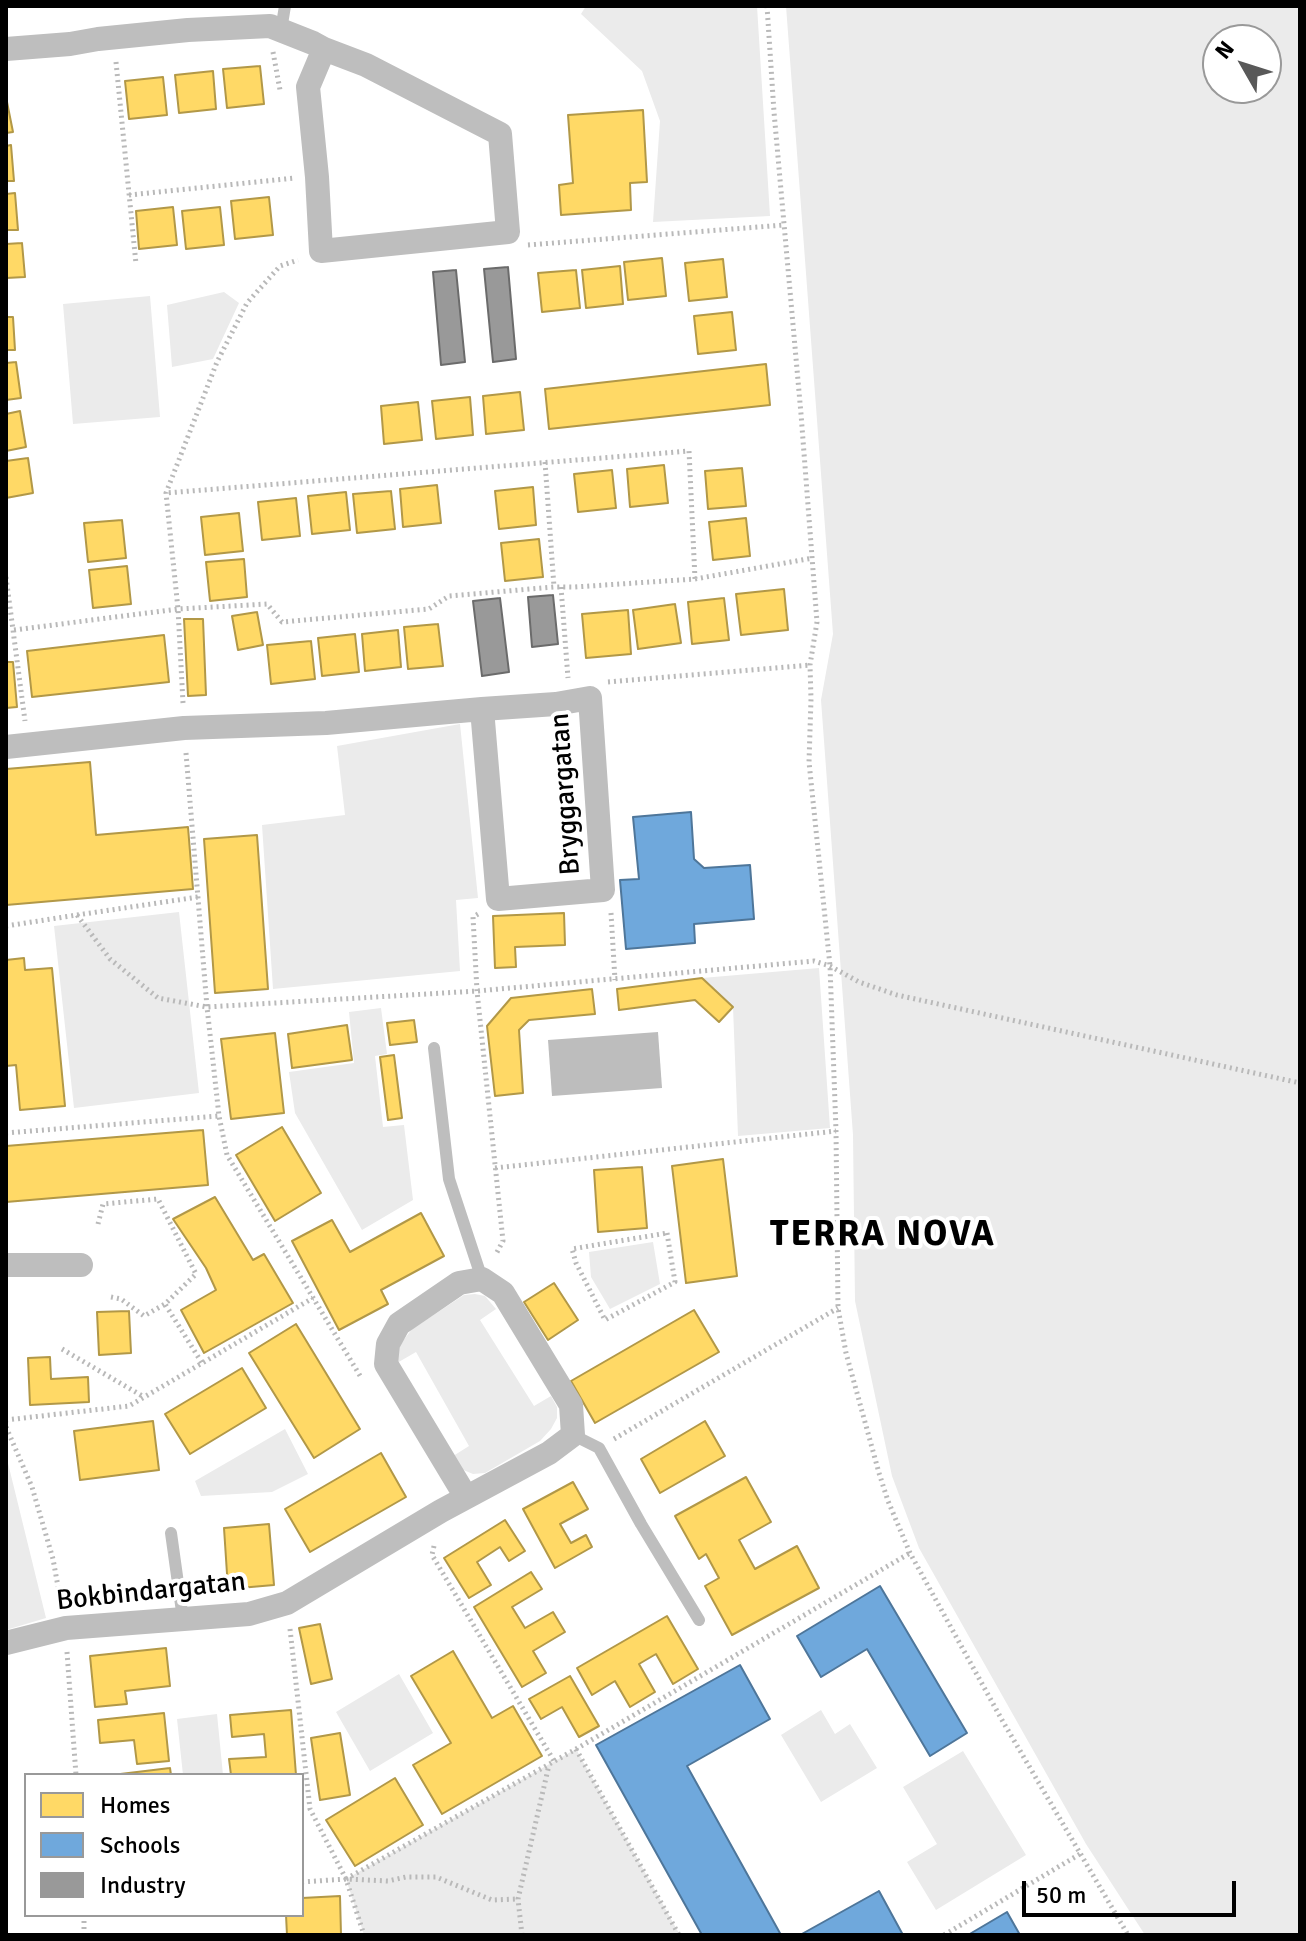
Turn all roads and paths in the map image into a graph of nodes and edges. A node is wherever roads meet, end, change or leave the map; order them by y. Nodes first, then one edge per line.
1 (767, 6) edge
2 (279, 28) edge
3 (6, 49) edge
4 (324, 49) junction
5 (116, 60) dead end
6 (281, 92) dead end
7 (295, 164) dead end
8 (129, 195) junction
9 (784, 225) junction
10 (515, 246) dead end
11 (321, 251) junction
12 (136, 264) dead end
13 (545, 462) junction
14 (166, 493) junction
15 (813, 558) junction
16 (6, 577) edge
17 (695, 579) junction
18 (554, 587) junction
19 (561, 587) junction
20 (178, 609) junction
21 (14, 630) junction
22 (810, 665) junction
23 (598, 683) dead end
24 (568, 685) dead end
25 (482, 709) junction
26 (184, 728) junction
27 (17, 746) edge
28 (198, 897) junction
29 (498, 899) junction
30 (77, 915) junction
31 (6, 926) edge
32 (830, 966) junction
33 (477, 991) junction
34 (207, 1007) junction
35 (434, 1048) dead end
36 (1300, 1083) edge
37 (219, 1116) junction
38 (836, 1131) junction
39 (6, 1133) edge
40 (495, 1168) junction
41 (98, 1224) dead end
42 (572, 1249) joint
43 (6, 1265) edge
44 (81, 1265) dead end
45 (482, 1279) junction
46 (111, 1297) dead end
47 (313, 1298) junction
48 (165, 1304) junction
49 (838, 1308) junction
50 (62, 1349) dead end
51 (202, 1363) junction
52 (368, 1390) dead end
53 (145, 1397) junction
54 (6, 1420) edge
55 (6, 1427) edge
56 (573, 1435) junction
57 (599, 1448) junction
58 (466, 1497) junction
59 (441, 1511) junction
60 (171, 1533) dead end
61 (910, 1553) junction
62 (287, 1603) junction
63 (183, 1619) junction
64 (699, 1620) dead end
65 (66, 1628) junction
66 (6, 1643) edge
67 (576, 1749) junction
68 (552, 1763) junction
69 (76, 1773) edge
70 (1080, 1854) junction
71 (346, 1879) junction
72 (304, 1882) edge
73 (518, 1899) junction
74 (364, 1935) edge
75 (522, 1935) edge
76 (679, 1935) edge
77 (944, 1935) edge
78 (1128, 1935) edge

1 - 9 path
2 - 3 street
2 - 4 street
2 - 6 path
4 - 11 street
4 - 11 street
5 - 8 path
7 - 8 path
8 - 12 path
9 - 10 path
9 - 15 path
11 - 14 path
13 - 14 path
13 - 17 path
13 - 18 path
14 - 20 path
15 - 17 path
15 - 22 path
16 - 21 path
17 - 19 path
18 - 19 path
18 - 20 path
19 - 24 path
20 - 21 path
20 - 26 path
21 - 27 path
22 - 23 path
22 - 32 path
25 - 26 street, Bryggargatan
25 - 29 street
25 - 29 street, Bryggargatan
26 - 27 street, Bryggargatan
26 - 28 path
28 - 30 path
28 - 34 path
29 - 33 path
30 - 31 path
30 - 34 path
32 - 33 path
32 - 36 path
32 - 38 path
33 - 34 path
33 - 40 path
34 - 37 path
35 - 45 lane
37 - 39 path
37 - 47 path
38 - 40 path
38 - 49 path
40 - 45 path
41 - 48 path
42 - 42 path
43 - 44 street
45 - 56 street
45 - 58 street
46 - 48 path
47 - 51 path
47 - 52 path
48 - 51 path
49 - 57 path
49 - 61 path
50 - 53 path
51 - 53 path
53 - 54 path
55 - 65 path
56 - 57 lane
56 - 58 street, Bokbindargatan
57 - 64 lane
58 - 59 street, Bokbindargatan
59 - 62 street, Bokbindargatan
59 - 68 path
60 - 63 lane
61 - 67 path
61 - 70 path
62 - 63 street, Bokbindargatan
62 - 71 path
63 - 65 street, Bokbindargatan
65 - 66 street, Bokbindargatan
65 - 69 path
67 - 68 path
67 - 76 path
68 - 71 path
68 - 73 path
70 - 77 path
70 - 78 path
71 - 72 path
71 - 73 path
71 - 74 path
73 - 75 path

